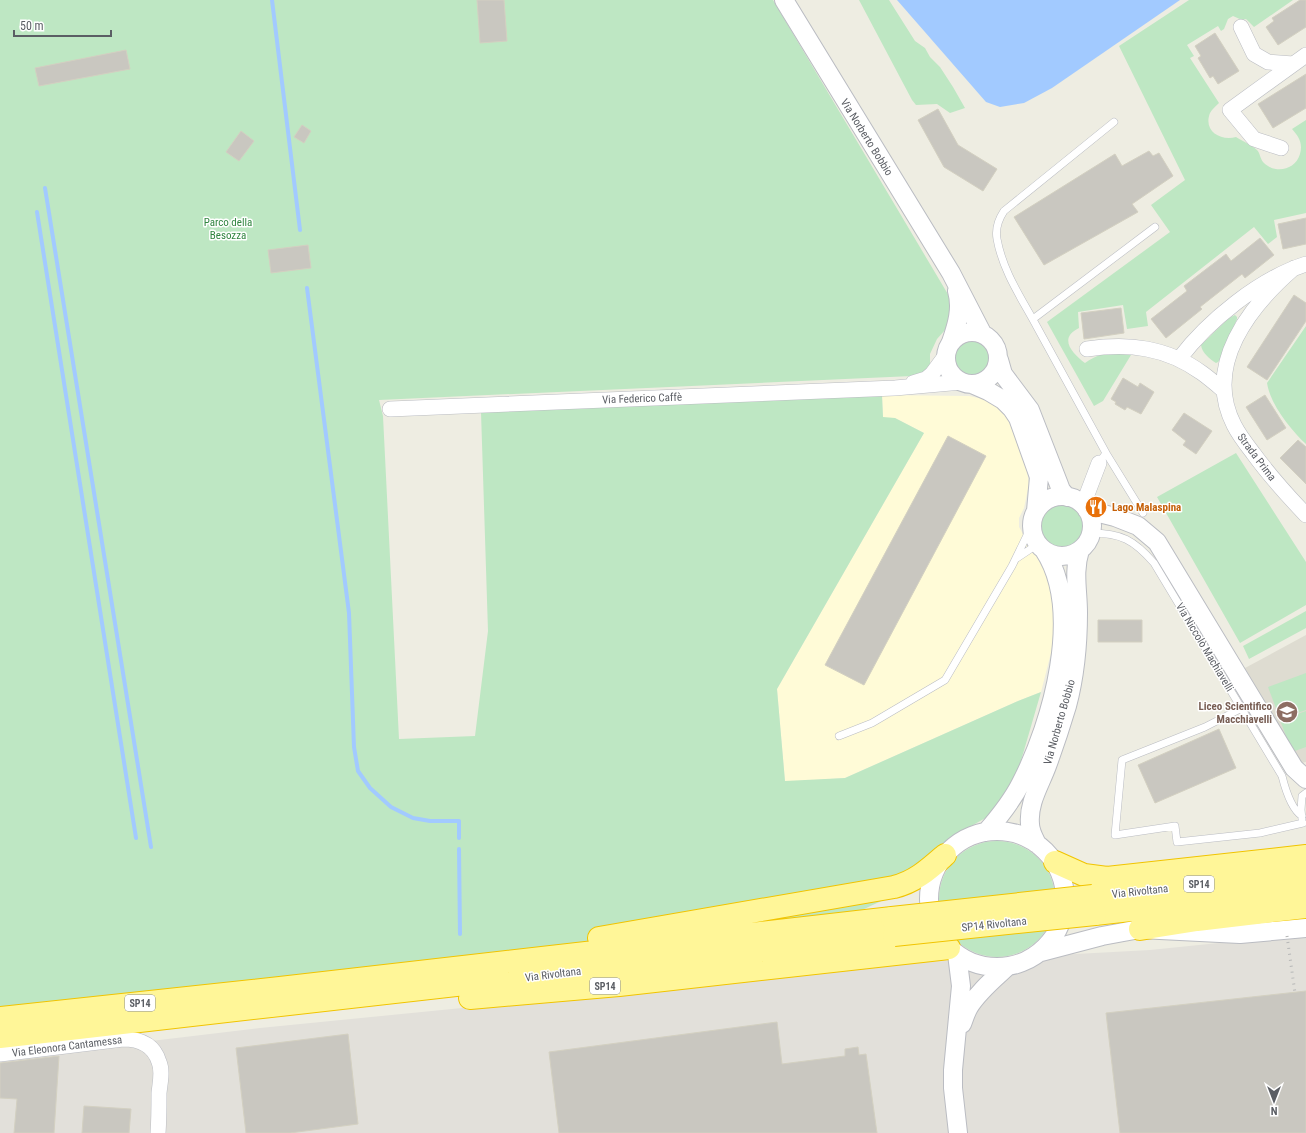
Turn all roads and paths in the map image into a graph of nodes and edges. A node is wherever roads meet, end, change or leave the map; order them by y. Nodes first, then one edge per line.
1 (784, 0) edge
2 (1241, 27) dead end
3 (1306, 56) edge
4 (1293, 64) junction
5 (1114, 122) dead end
6 (1281, 148) dead end
7 (1155, 227) dead end
8 (1300, 266) edge
9 (951, 273) junction
10 (1033, 319) junction
11 (982, 333) junction
12 (949, 348) junction
13 (1087, 349) dead end
14 (1179, 359) junction
15 (999, 360) junction
16 (967, 383) junction
17 (895, 388) junction
18 (1223, 390) junction
19 (390, 409) dead end
20 (1103, 458) junction
21 (1077, 502) junction
22 (1143, 513) dead end
23 (1306, 515) edge
24 (1034, 518) junction
25 (1091, 533) junction
26 (1041, 547) junction
27 (1080, 550) junction
28 (1016, 558) junction
29 (1242, 708) junction
30 (839, 736) dead end
31 (1306, 779) edge
32 (1306, 793) edge
33 (1304, 822) edge
34 (986, 832) junction
35 (1037, 844) junction
36 (945, 855) junction
37 (1306, 856) edge
38 (1055, 862) junction
39 (1306, 873) edge
40 (1306, 890) edge
41 (1094, 905) junction
42 (1306, 907) edge
43 (893, 926) junction
44 (1306, 928) edge
45 (1140, 929) junction
46 (953, 951) junction
47 (1041, 952) junction
48 (1007, 967) junction
49 (280, 988) junction
50 (259, 1007) junction
51 (0, 1018) edge
52 (0, 1037) edge
53 (956, 1040) junction
54 (0, 1054) edge
55 (158, 1133) edge
56 (958, 1133) edge

1 - 9 street, Via Norberto Bobbio
2 - 4 street
3 - 4 street
4 - 6 street
5 - 10 lane
7 - 10 lane
8 - 14 street, Strada Prima
8 - 18 street, Strada Prima
9 - 11 street, Via Norberto Bobbio
9 - 12 street, Via Norberto Bobbio
10 - 20 lane
11 - 12 street
11 - 15 street, Via Norberto Bobbio
12 - 16 street, Via Norberto Bobbio
12 - 17 street
13 - 14 street
14 - 18 street
15 - 16 street
15 - 21 street, Via Norberto Bobbio
16 - 17 street
16 - 24 street, Via Norberto Bobbio
17 - 19 street, Via Federico Caffè
18 - 23 street, Strada Prima
20 - 21 street
20 - 22 lane
21 - 24 street
21 - 25 street, Via Norberto Bobbio
21 - 31 street
24 - 26 street, Via Norberto Bobbio
24 - 28 lane
25 - 27 street, Via Norberto Bobbio
25 - 29 lane, Via Niccolò Machiavelli
26 - 27 street
26 - 28 lane
26 - 34 street, Via Norberto Bobbio
27 - 35 street, Via Norberto Bobbio
28 - 30 lane
29 - 33 lane, Via Niccolò Machiavelli
29 - 33 lane
32 - 33 lane
34 - 35 street, Via Norberto Bobbio
34 - 36 street, Via Norberto Bobbio
35 - 38 street, Via Norberto Bobbio
36 - 46 street, Via Norberto Bobbio
36 - 49 highway, SP14
37 - 38 highway, SP14
38 - 47 street, Via Norberto Bobbio
39 - 41 highway, Via Rivoltana / SP14
40 - 41 highway, Via Rivoltana / SP14
41 - 43 highway, SP14 Rivoltana / SP14, bridge
42 - 45 highway
43 - 49 highway, Via Rivoltana / SP14
43 - 50 highway, Via Rivoltana / SP14
44 - 45 street
45 - 47 street
46 - 48 street, Via Norberto Bobbio
46 - 50 highway, SP14
46 - 53 street, Via Norberto Bobbio
47 - 48 street, Via Norberto Bobbio
48 - 53 street, Via Norberto Bobbio
49 - 51 highway, SP14
50 - 52 highway, SP14
53 - 56 street, Via Norberto Bobbio
54 - 55 street, Via Eleonora Cantamessa

